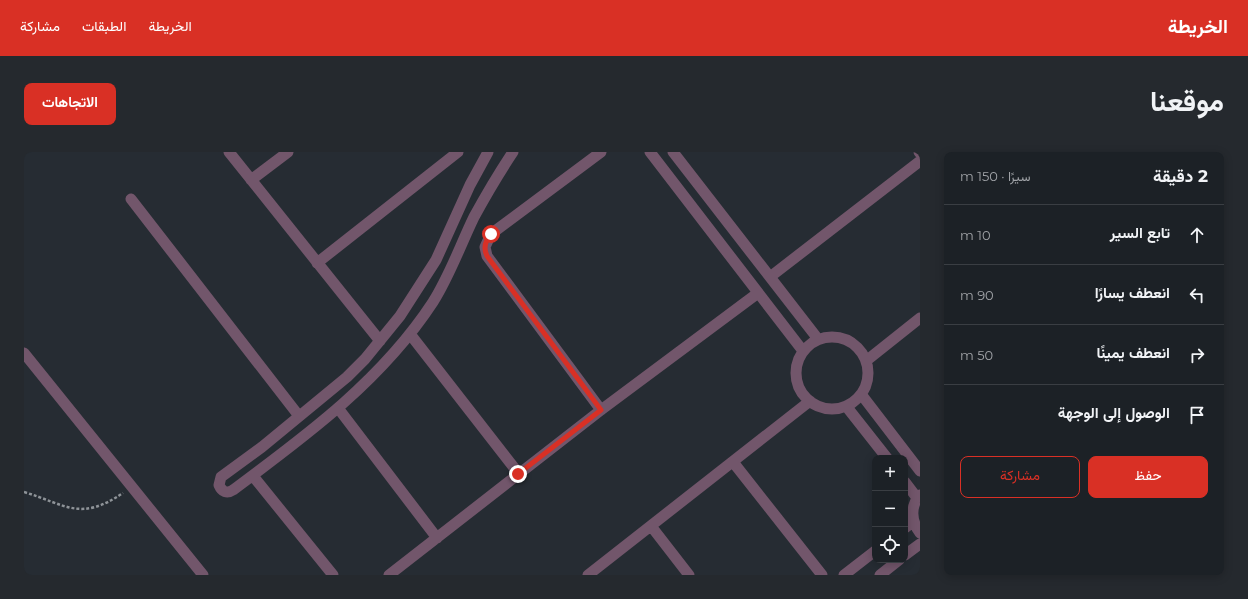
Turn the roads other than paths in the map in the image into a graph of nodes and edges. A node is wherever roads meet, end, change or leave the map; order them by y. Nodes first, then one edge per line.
1 (229, 152) edge
2 (288, 152) edge
3 (458, 152) edge
4 (488, 152) edge
5 (513, 152) edge
6 (601, 152) edge
7 (650, 152) edge
8 (673, 152) edge
9 (920, 161) edge
10 (251, 180) junction
11 (707, 195) junction
12 (131, 199) dead end
13 (693, 206) junction
14 (317, 262) junction
15 (770, 277) junction
16 (758, 294) junction
17 (920, 318) edge
18 (410, 334) junction
19 (818, 339) junction
20 (380, 342) junction
21 (803, 351) junction
22 (24, 353) edge
23 (866, 361) junction
24 (861, 394) junction
25 (810, 401) junction
26 (846, 406) junction
27 (338, 408) junction
28 (601, 410) junction
29 (299, 416) junction
30 (885, 455) edge
31 (732, 462) junction
32 (920, 471) edge
33 (518, 474) junction
34 (253, 476) junction
35 (908, 485) edge
36 (919, 496) edge
37 (909, 525) edge
38 (651, 526) junction
39 (920, 533) edge
40 (437, 538) junction
41 (920, 544) edge
42 (872, 553) edge
43 (908, 553) edge
44 (895, 563) edge
45 (203, 575) edge
46 (333, 575) edge
47 (389, 575) edge
48 (588, 575) edge
49 (689, 575) edge
50 (822, 575) edge
51 (844, 575) edge
52 (880, 575) edge

1 - 10 street
2 - 10 street
3 - 14 street
4 - 20 street
5 - 18 street
6 - 28 street
7 - 13 street
8 - 11 street
9 - 15 street
10 - 14 street
11 - 13 street
11 - 15 street
12 - 29 street
13 - 16 street
14 - 20 street
15 - 19 street
16 - 21 street
16 - 28 street
17 - 23 street
18 - 27 street
18 - 33 street
19 - 21 street
19 - 23 street
20 - 29 street
21 - 25 street
22 - 45 street
23 - 24 street
24 - 26 street
24 - 32 street
25 - 26 street
25 - 31 street
26 - 30 street
27 - 34 street
27 - 40 street
28 - 33 street
29 - 34 street
31 - 38 street
31 - 50 street
33 - 40 street
34 - 46 street
35 - 36 street
36 - 37 street
37 - 39 street
38 - 48 street
38 - 49 street
40 - 47 street
41 - 43 street
42 - 51 street
44 - 52 street

